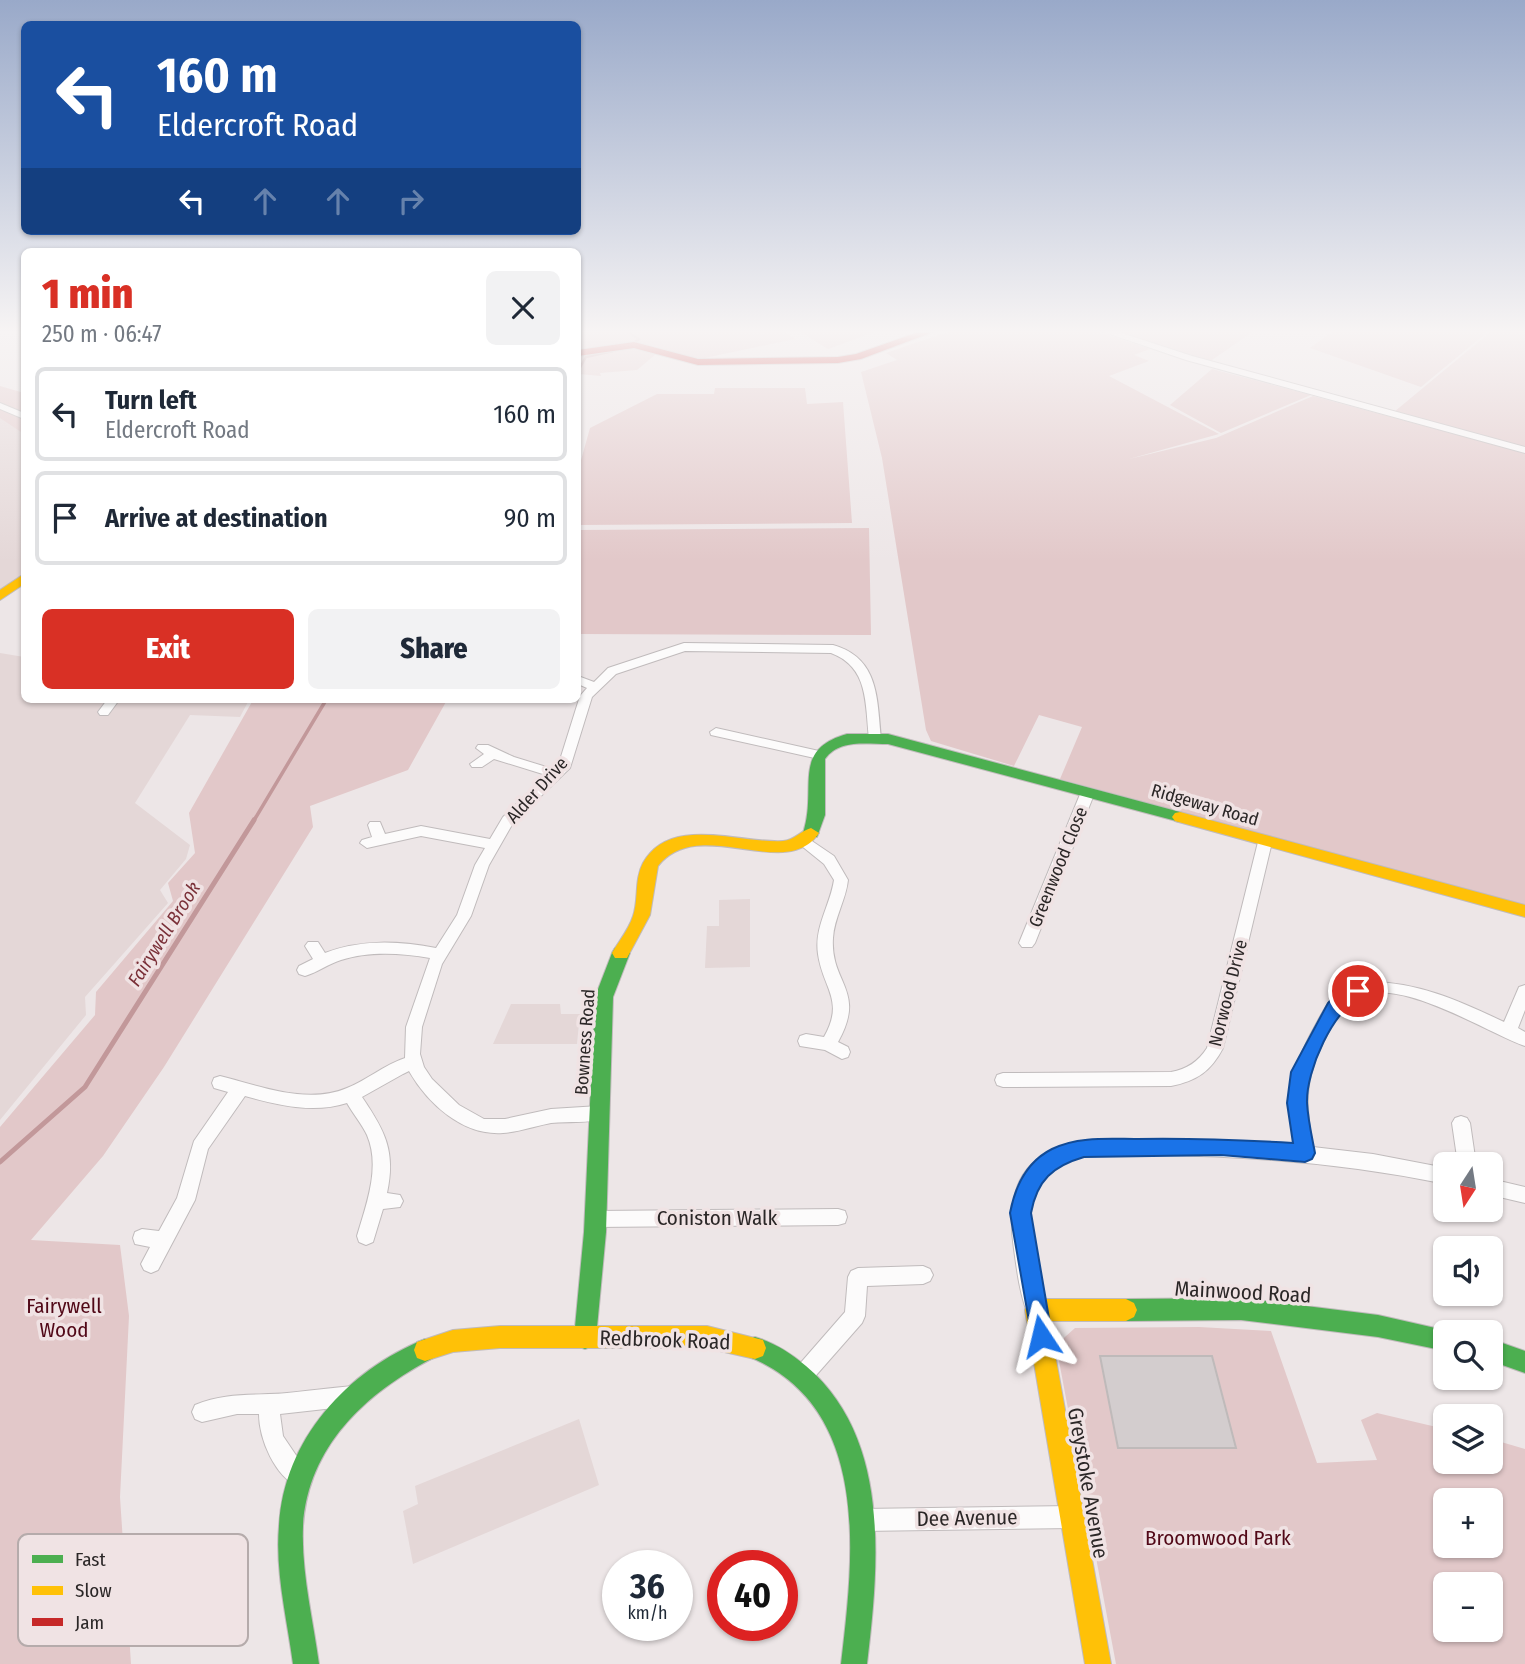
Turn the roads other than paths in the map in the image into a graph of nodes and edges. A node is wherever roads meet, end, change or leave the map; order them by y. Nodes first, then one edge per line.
1 (2, 407) edge
2 (1367, 407) edge
3 (21, 415) edge
4 (1525, 450) edge
5 (21, 580) edge
6 (0, 596) edge
7 (581, 681) edge
8 (594, 686) junction
9 (111, 703) edge
10 (104, 712) dead end
11 (714, 732) dead end
12 (875, 738) junction
13 (819, 755) junction
14 (477, 764) dead end
15 (556, 774) junction
16 (1088, 792) junction
17 (374, 836) dead end
18 (803, 840) junction
19 (1265, 842) junction
20 (495, 845) junction
21 (1525, 911) edge
22 (1027, 943) dead end
23 (313, 947) dead end
24 (439, 954) junction
25 (322, 961) junction
26 (305, 970) dead end
27 (1525, 991) edge
28 (1508, 1031) junction
29 (1525, 1039) edge
30 (806, 1041) dead end
31 (414, 1062) junction
32 (1003, 1080) dead end
33 (220, 1083) dead end
34 (241, 1088) junction
35 (351, 1095) junction
36 (599, 1113) junction
37 (1461, 1121) dead end
38 (1465, 1152) edge
39 (1305, 1153) junction
40 (1433, 1173) edge
41 (1503, 1190) edge
42 (1525, 1195) edge
43 (838, 1217) dead end
44 (595, 1219) junction
45 (366, 1236) dead end
46 (142, 1238) dead end
47 (162, 1240) junction
48 (151, 1264) dead end
49 (923, 1275) dead end
50 (1036, 1310) junction
51 (1433, 1336) edge
52 (585, 1338) junction
53 (1503, 1354) edge
54 (1525, 1362) edge
55 (804, 1374) junction
56 (353, 1396) junction
57 (272, 1404) junction
58 (202, 1412) dead end
59 (299, 1476) junction
60 (1073, 1517) junction
61 (862, 1520) junction
62 (306, 1664) edge
63 (854, 1664) edge
64 (1098, 1664) edge

1 - 3 street
2 - 4 street
5 - 6 street
7 - 8 street
8 - 12 street
8 - 15 street, Alder Drive
9 - 10 street
11 - 13 street
12 - 13 street
12 - 16 street, Ridgeway Road
13 - 18 street
14 - 15 street
15 - 20 street, Alder Drive
16 - 19 street, Ridgeway Road
16 - 22 street, Greenwood Close
17 - 20 street
18 - 30 street
18 - 36 street, Bowness Road
19 - 21 street, Ridgeway Road
19 - 32 street, Norwood Drive
20 - 24 street, Alder Drive
23 - 25 street
24 - 25 street
24 - 31 street, Alder Drive
25 - 26 street
27 - 28 street
28 - 29 street
28 - 39 street
31 - 35 street
31 - 36 street
33 - 34 street
34 - 35 street
34 - 47 street
35 - 45 street
36 - 44 street, Bowness Road
37 - 38 street
39 - 40 street
39 - 50 street
41 - 42 street
43 - 44 street, Coniston Walk
44 - 52 street, Bowness Road
46 - 47 street
47 - 48 street
49 - 55 street
50 - 51 street, Mainwood Road
50 - 60 street, Greystoke Avenue
52 - 55 street, Redbrook Road
52 - 56 street, Redbrook Road
53 - 54 street
55 - 61 street, Redbrook Road
56 - 57 street
56 - 59 street, Redbrook Road
57 - 58 street
57 - 59 street
59 - 62 street, Redbrook Road
60 - 61 street, Dee Avenue
60 - 64 street, Greystoke Avenue
61 - 63 street, Redbrook Road

